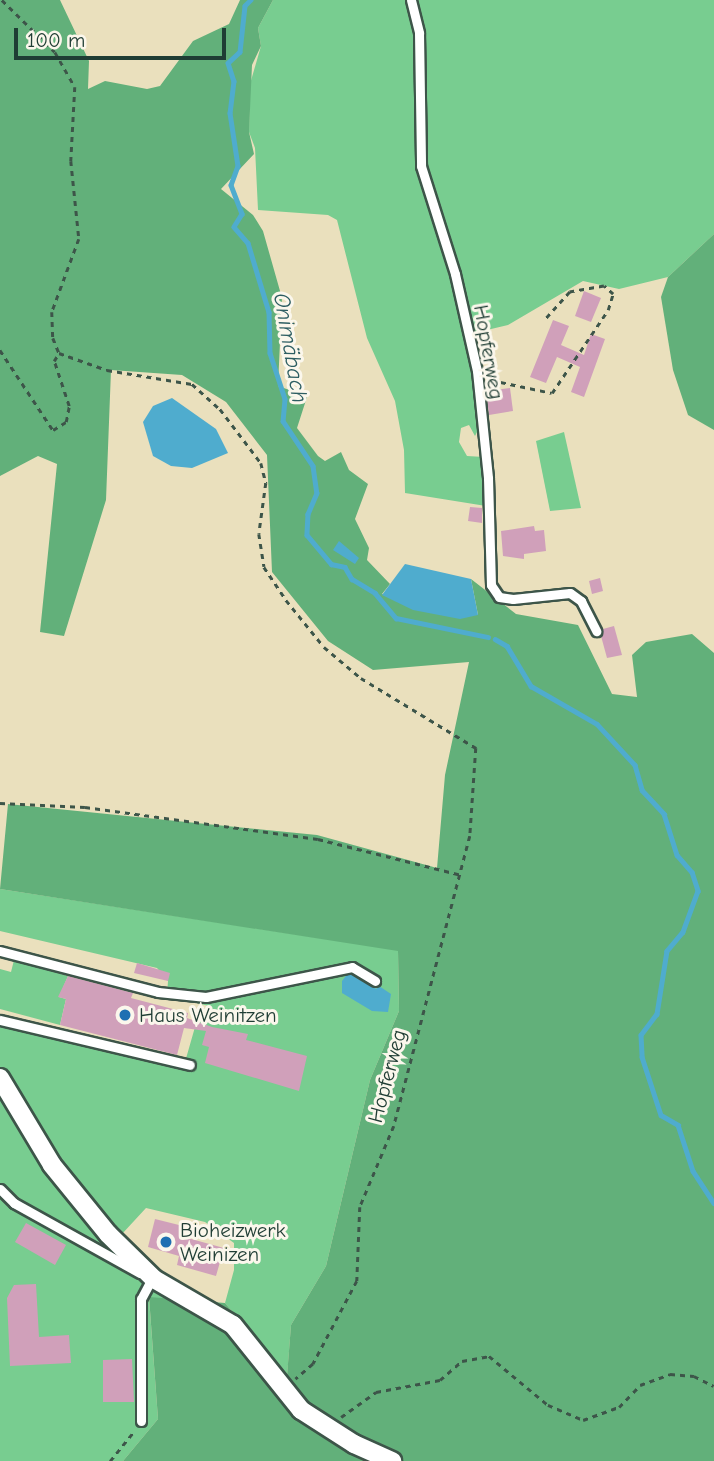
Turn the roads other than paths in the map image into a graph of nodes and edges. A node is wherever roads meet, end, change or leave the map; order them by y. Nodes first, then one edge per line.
1 (411, 0) edge
2 (596, 631) dead end
3 (0, 951) edge
4 (375, 981) dead end
5 (0, 1020) edge
6 (190, 1065) dead end
7 (0, 1078) edge
8 (0, 1189) edge
9 (154, 1279) junction
10 (141, 1421) road end
11 (392, 1461) edge

1 - 2 lane, Hopferweg
3 - 4 lane
5 - 6 lane
7 - 9 street
8 - 9 lane
9 - 10 lane
9 - 11 street

